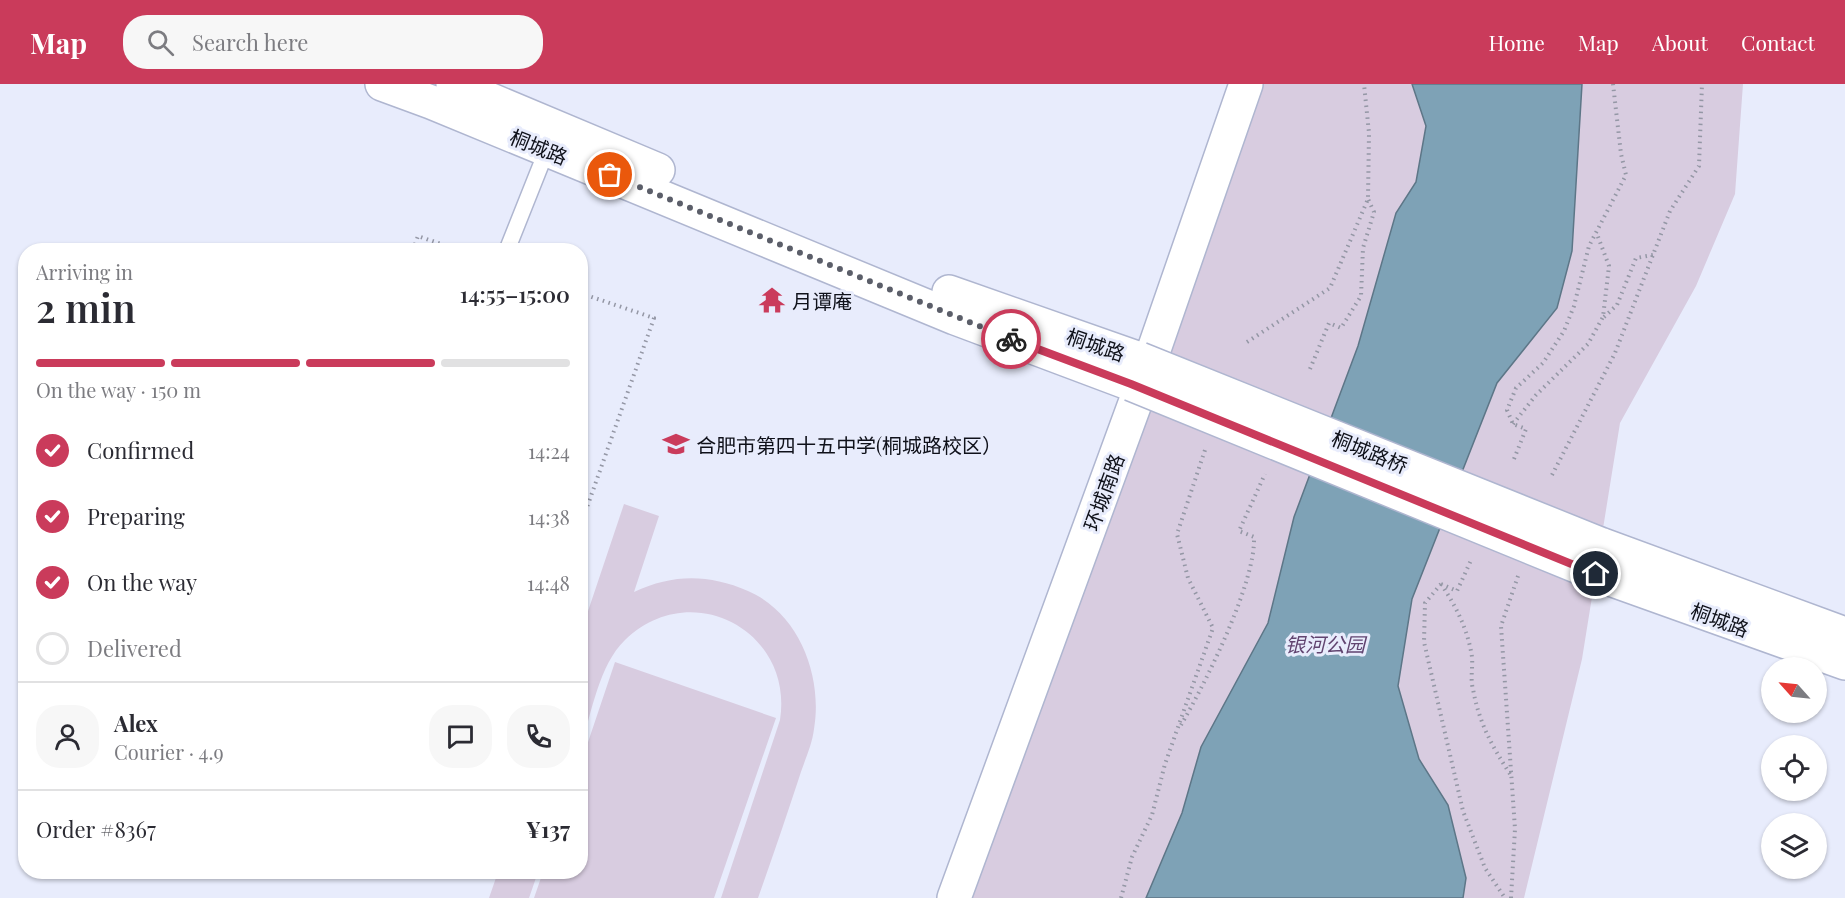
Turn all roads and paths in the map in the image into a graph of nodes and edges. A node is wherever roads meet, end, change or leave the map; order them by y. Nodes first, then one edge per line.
1 (382, 84) edge
2 (453, 84) edge
3 (1246, 84) edge
4 (1364, 84) edge
5 (1613, 84) edge
6 (1702, 84) edge
7 (551, 138) junction
8 (1368, 198) junction
9 (1597, 234) junction
10 (416, 243) edge
11 (438, 243) edge
12 (510, 243) edge
13 (1653, 255) junction
14 (588, 296) edge
15 (1603, 317) junction
16 (1248, 342) dead end
17 (1310, 369) dead end
18 (1135, 372) joint
19 (1513, 424) junction
20 (1205, 450) dead end
21 (1514, 459) dead end
22 (1265, 474) dead end
23 (1552, 475) dead end
24 (588, 504) edge
25 (1472, 558) dead end
26 (1598, 559) junction
27 (1518, 576) dead end
28 (1441, 584) junction
29 (1845, 634) edge
30 (1845, 663) edge
31 (1176, 733) junction
32 (1511, 775) junction
33 (954, 898) edge
34 (1121, 898) edge
35 (1504, 898) edge
36 (1511, 898) edge

1 - 7 street, 桐城路
2 - 7 street, 桐城路
3 - 33 street, 环城南路
4 - 8 path
5 - 9 path
6 - 13 path
7 - 12 lane
7 - 18 street, 桐城路
8 - 16 path
8 - 17 path
9 - 15 path
9 - 19 path
10 - 11 path
13 - 15 path
13 - 23 path
14 - 24 path
15 - 19 path
18 - 26 street, 桐城路桥, bridge
19 - 21 path
20 - 31 path
22 - 31 path
25 - 28 path
26 - 29 street, 桐城路
26 - 30 street, 桐城路
27 - 32 path
28 - 32 path
28 - 35 path
31 - 34 path
32 - 36 path

